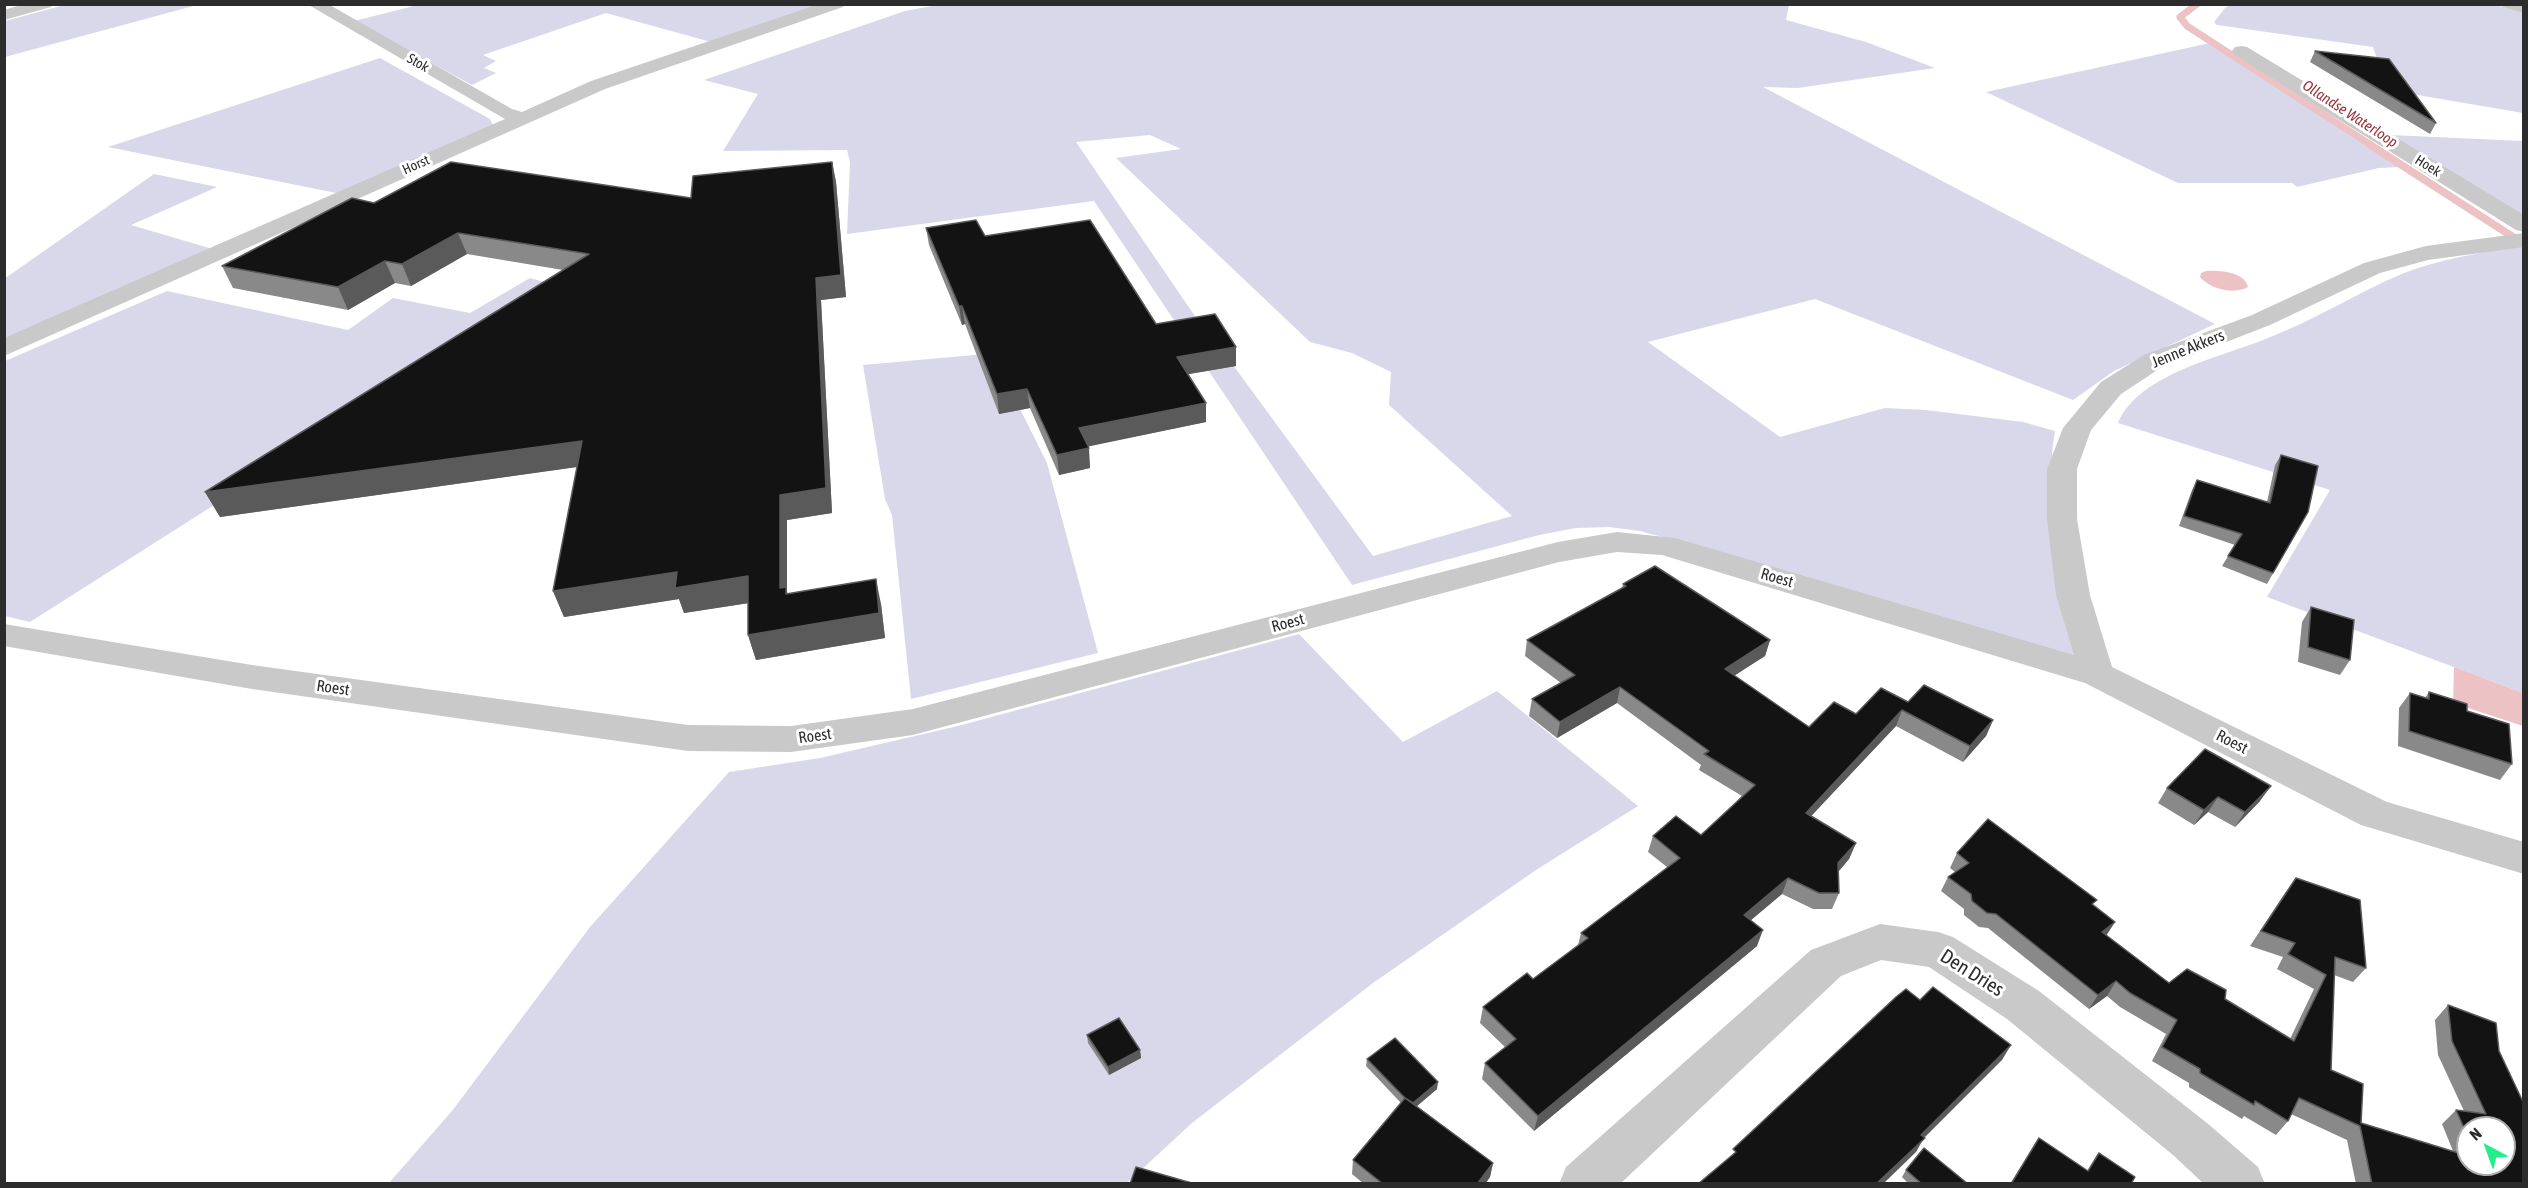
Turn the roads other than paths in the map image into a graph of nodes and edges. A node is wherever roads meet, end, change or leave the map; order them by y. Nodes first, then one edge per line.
1 (45, 4) edge
2 (315, 4) edge
3 (837, 4) edge
4 (2508, 4) edge
5 (2523, 8) edge
6 (4, 15) edge
7 (2241, 51) dead end
8 (523, 118) junction
9 (2523, 225) edge
10 (2512, 241) edge
11 (4, 348) edge
12 (4, 635) edge
13 (2097, 674) junction
14 (2523, 858) edge
15 (1584, 1184) edge
16 (2240, 1184) edge

1 - 6 street
2 - 8 street, Stok
3 - 8 street, Horst
4 - 5 street
7 - 9 street, Hoek
8 - 11 street, Horst
10 - 13 street, Jenne Akkers
12 - 13 street, Roest
13 - 14 street, Roest
15 - 16 street, Den Dries

